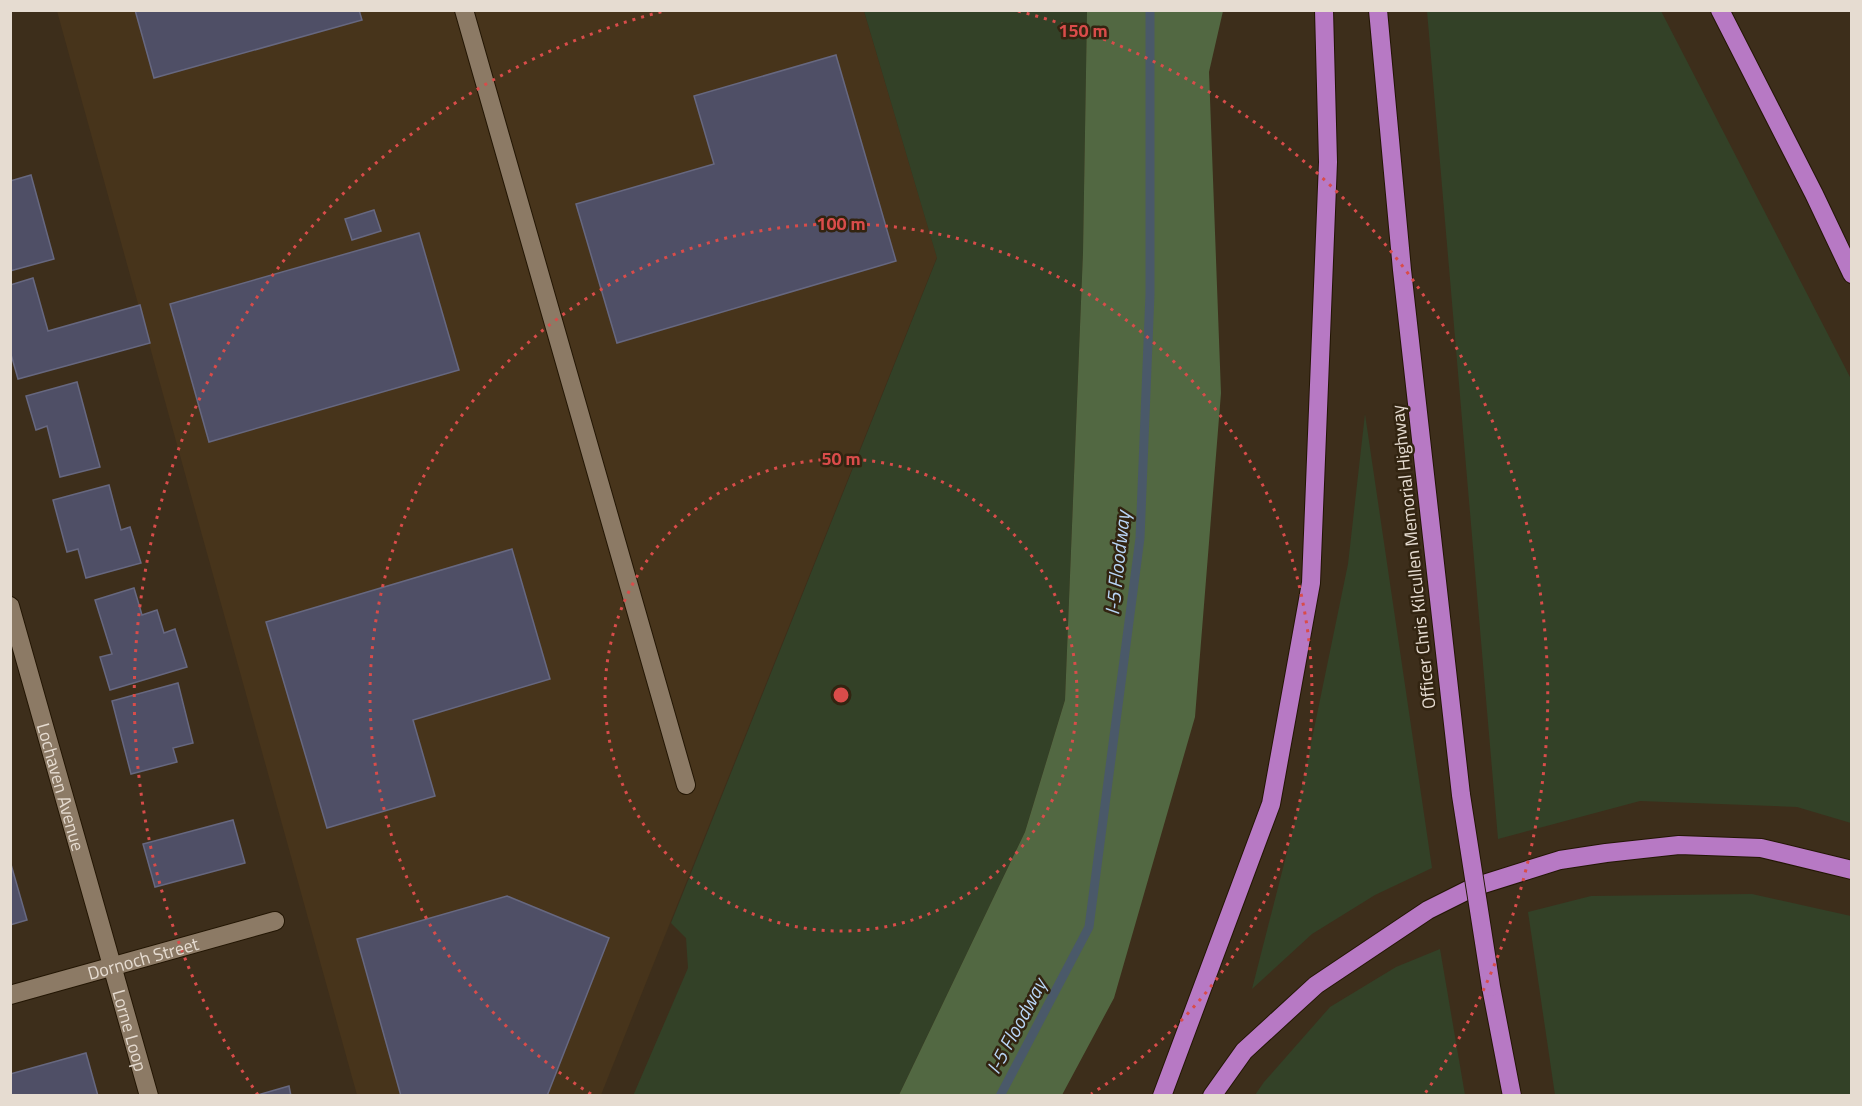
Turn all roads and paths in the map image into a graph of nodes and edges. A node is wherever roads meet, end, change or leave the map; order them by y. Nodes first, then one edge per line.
1 (464, 10) edge
2 (1324, 10) edge
3 (1378, 10) edge
4 (1720, 10) edge
5 (1814, 194) junction
6 (1851, 254) edge
7 (1851, 274) edge
8 (10, 606) edge
9 (686, 785) dead end
10 (1851, 870) edge
11 (275, 921) dead end
12 (114, 966) junction
13 (10, 995) edge
14 (150, 1095) edge
15 (1162, 1095) edge
16 (1212, 1095) edge
17 (1512, 1095) edge

1 - 9 street
2 - 15 highway
3 - 17 highway, Officer Chris Kilcullen Memorial Highway, bridge
4 - 5 highway
5 - 6 highway
5 - 7 highway
8 - 12 street, Lochaven Avenue
10 - 16 highway
11 - 12 street, Dornoch Street
12 - 13 street, Dornoch Street
12 - 14 street, Lorne Loop

